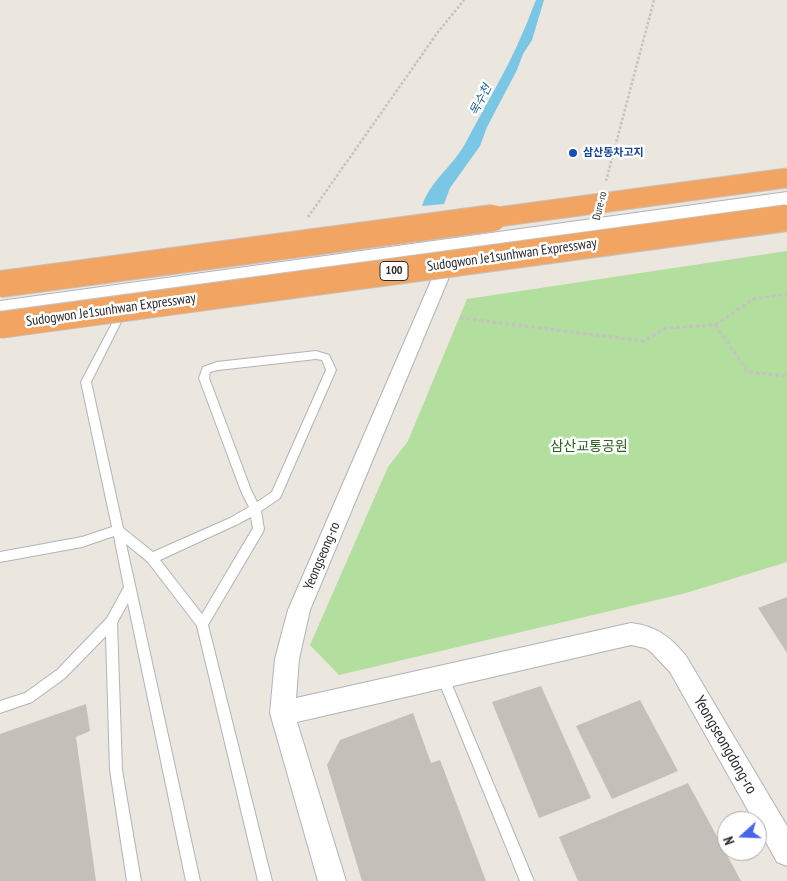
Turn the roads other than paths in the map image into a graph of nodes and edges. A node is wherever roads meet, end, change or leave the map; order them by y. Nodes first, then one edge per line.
1 (787, 178) edge
2 (787, 199) edge
3 (787, 218) edge
4 (455, 244) junction
5 (0, 284) edge
6 (133, 290) junction
7 (0, 310) edge
8 (0, 325) edge
9 (255, 509) junction
10 (118, 530) junction
11 (0, 556) edge
12 (152, 558) junction
13 (130, 588) junction
14 (111, 622) junction
15 (202, 624) junction
16 (443, 677) junction
17 (0, 707) edge
18 (282, 713) junction
19 (787, 852) edge
20 (134, 881) edge
21 (193, 881) edge
22 (265, 881) edge
23 (332, 881) edge
24 (527, 881) edge

1 - 5 highway, bridge
2 - 4 street, Dure-ro
3 - 8 highway, Sudogwon Je1sunhwan Expressway / 100, bridge
4 - 6 street, Dure-ro
4 - 18 street, Yeongseong-ro
6 - 7 street, Dure-ro
6 - 10 lane
9 - 9 lane
9 - 12 lane
9 - 15 lane
10 - 11 lane
10 - 12 lane
10 - 13 lane
12 - 15 lane
13 - 14 lane
13 - 21 lane
14 - 17 lane
14 - 20 lane
15 - 22 lane
16 - 18 street, Yeongseongdong-ro
16 - 19 street, Yeongseongdong-ro
16 - 24 lane
18 - 23 street, Yeongseong-ro

